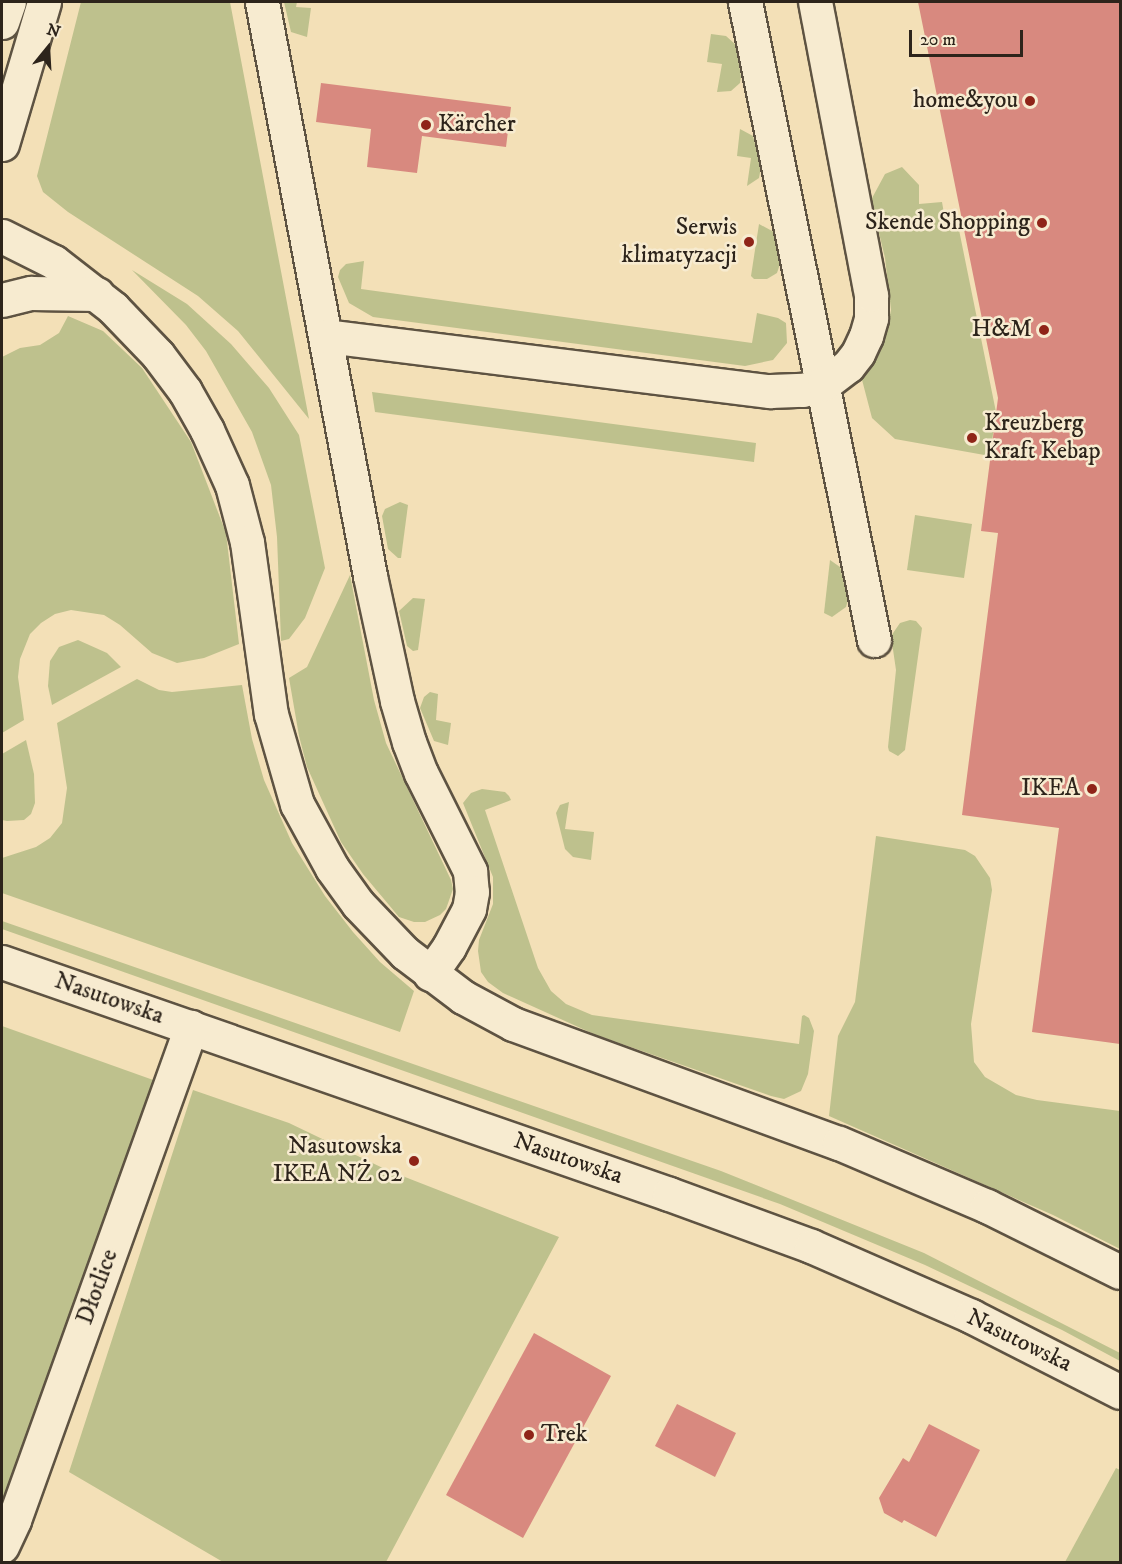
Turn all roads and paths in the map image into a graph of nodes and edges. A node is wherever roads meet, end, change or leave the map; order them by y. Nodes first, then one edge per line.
1 (9, 2) edge
2 (44, 2) edge
3 (262, 2) edge
4 (745, 2) edge
5 (815, 2) edge
6 (2, 22) edge
7 (2, 144) edge
8 (2, 236) edge
9 (97, 294) junction
10 (2, 300) edge
11 (326, 336) junction
12 (824, 384) junction
13 (874, 640) dead end
14 (2, 962) edge
15 (430, 974) junction
16 (191, 1027) junction
17 (1120, 1272) edge
18 (1120, 1392) edge
19 (2, 1546) edge

1 - 6 street
2 - 7 street
3 - 11 street
4 - 12 street
5 - 12 street
8 - 9 street
9 - 10 street
9 - 15 street
11 - 12 street
11 - 15 street
12 - 13 street
14 - 16 street, Nasutowska
15 - 17 street
16 - 18 street, Nasutowska
16 - 19 street, Dłotlice

